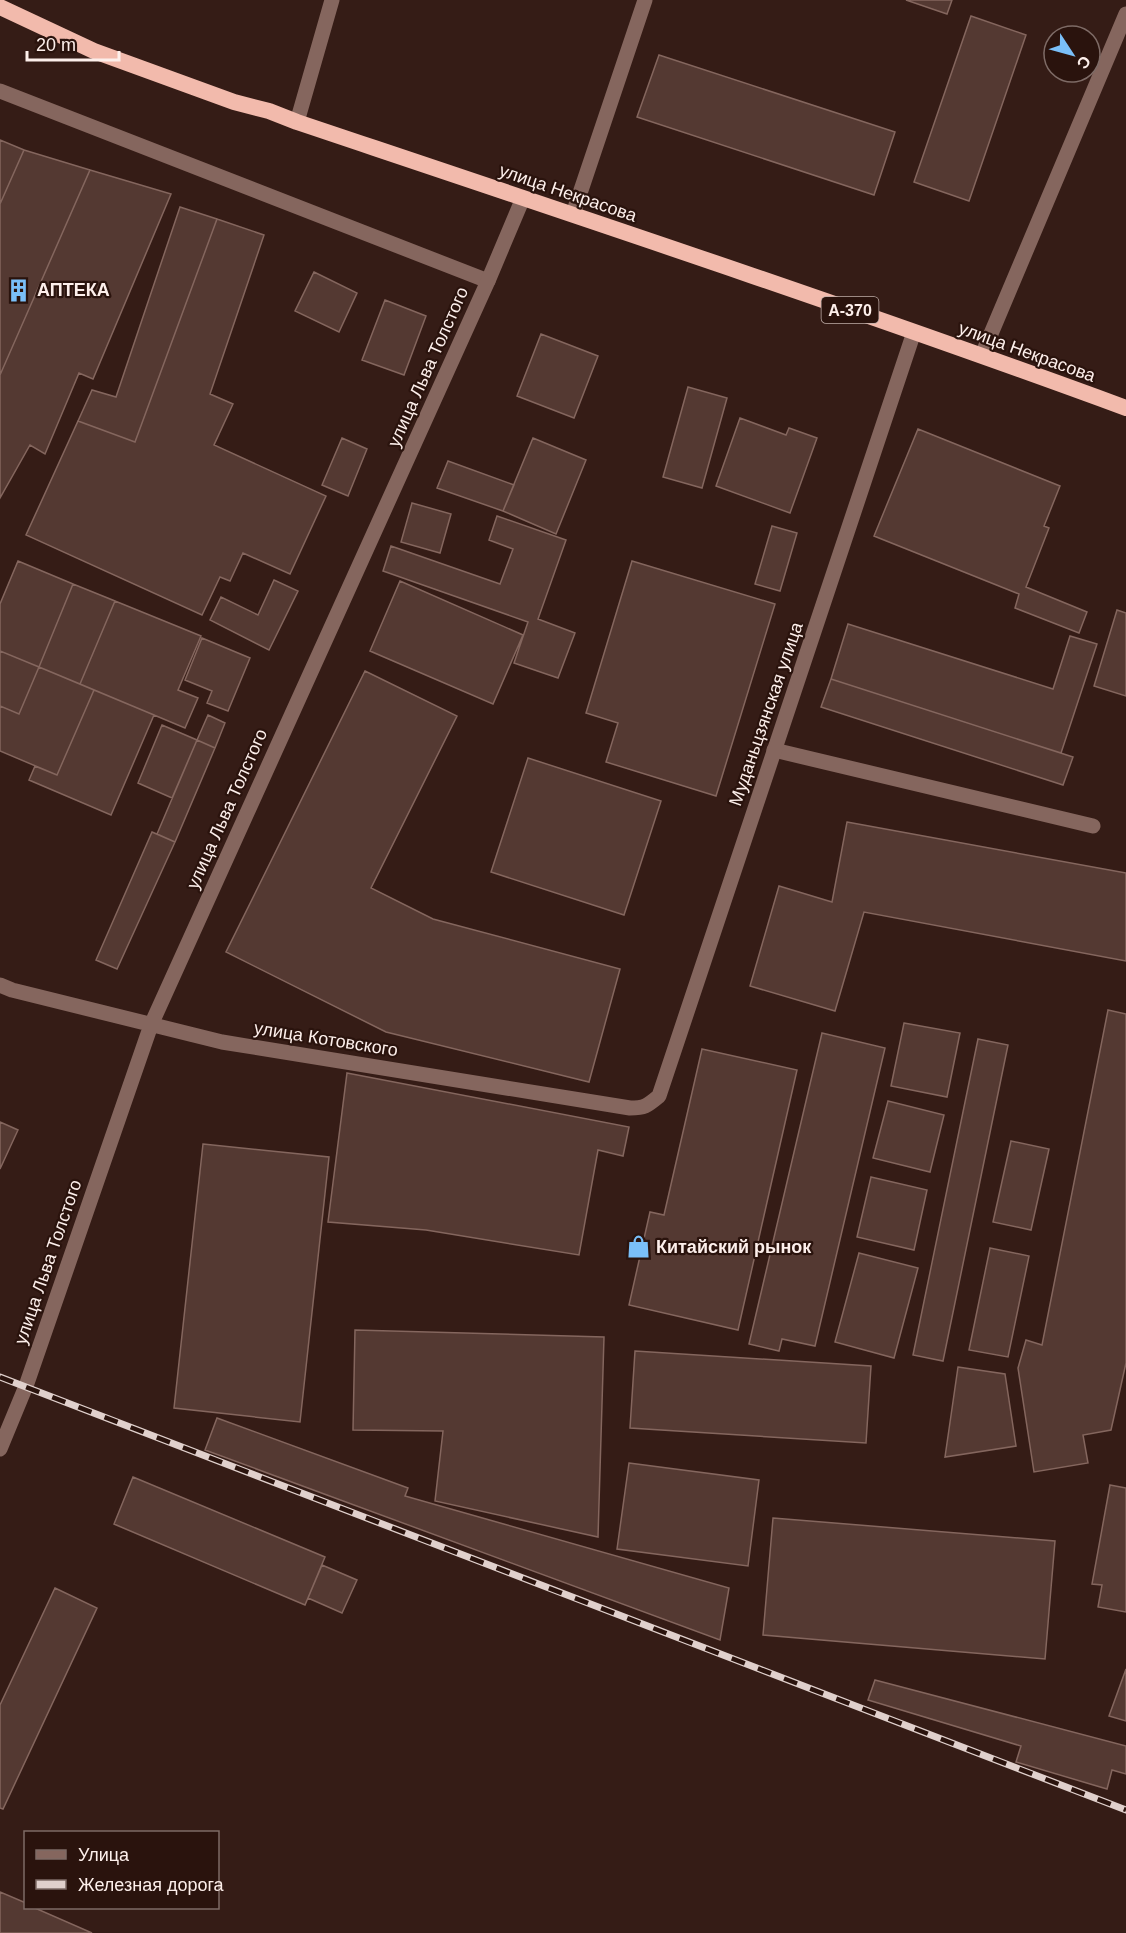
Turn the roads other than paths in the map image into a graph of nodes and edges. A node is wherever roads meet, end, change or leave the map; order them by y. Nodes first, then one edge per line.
1 (332, 0) edge
2 (645, 0) edge
3 (0, 7) edge
4 (1126, 14) edge
5 (0, 91) edge
6 (297, 122) junction
7 (523, 198) junction
8 (573, 214) junction
9 (488, 282) junction
10 (914, 332) junction
11 (982, 355) junction
12 (1126, 408) edge
13 (774, 750) junction
14 (1094, 826) dead end
15 (0, 985) edge
16 (151, 1025) junction
17 (650, 1104) joint
18 (1, 1446) edge

1 - 6 street
2 - 8 street
3 - 6 highway, улица Некрасова / А-370
4 - 11 street
5 - 9 street
6 - 7 highway, улица Некрасова / А-370
7 - 8 highway, улица Некрасова / А-370
7 - 9 street, улица Льва Толстого
8 - 10 highway, улица Некрасова / А-370
9 - 16 street, улица Льва Толстого
10 - 11 highway, улица Некрасова / А-370
10 - 13 street, Муданьцзянская улица
11 - 12 highway, улица Некрасова / А-370
13 - 14 street
13 - 17 street, Муданьцзянская улица
15 - 16 street, улица Котовского
16 - 17 street, улица Котовского
16 - 18 street, улица Льва Толстого

